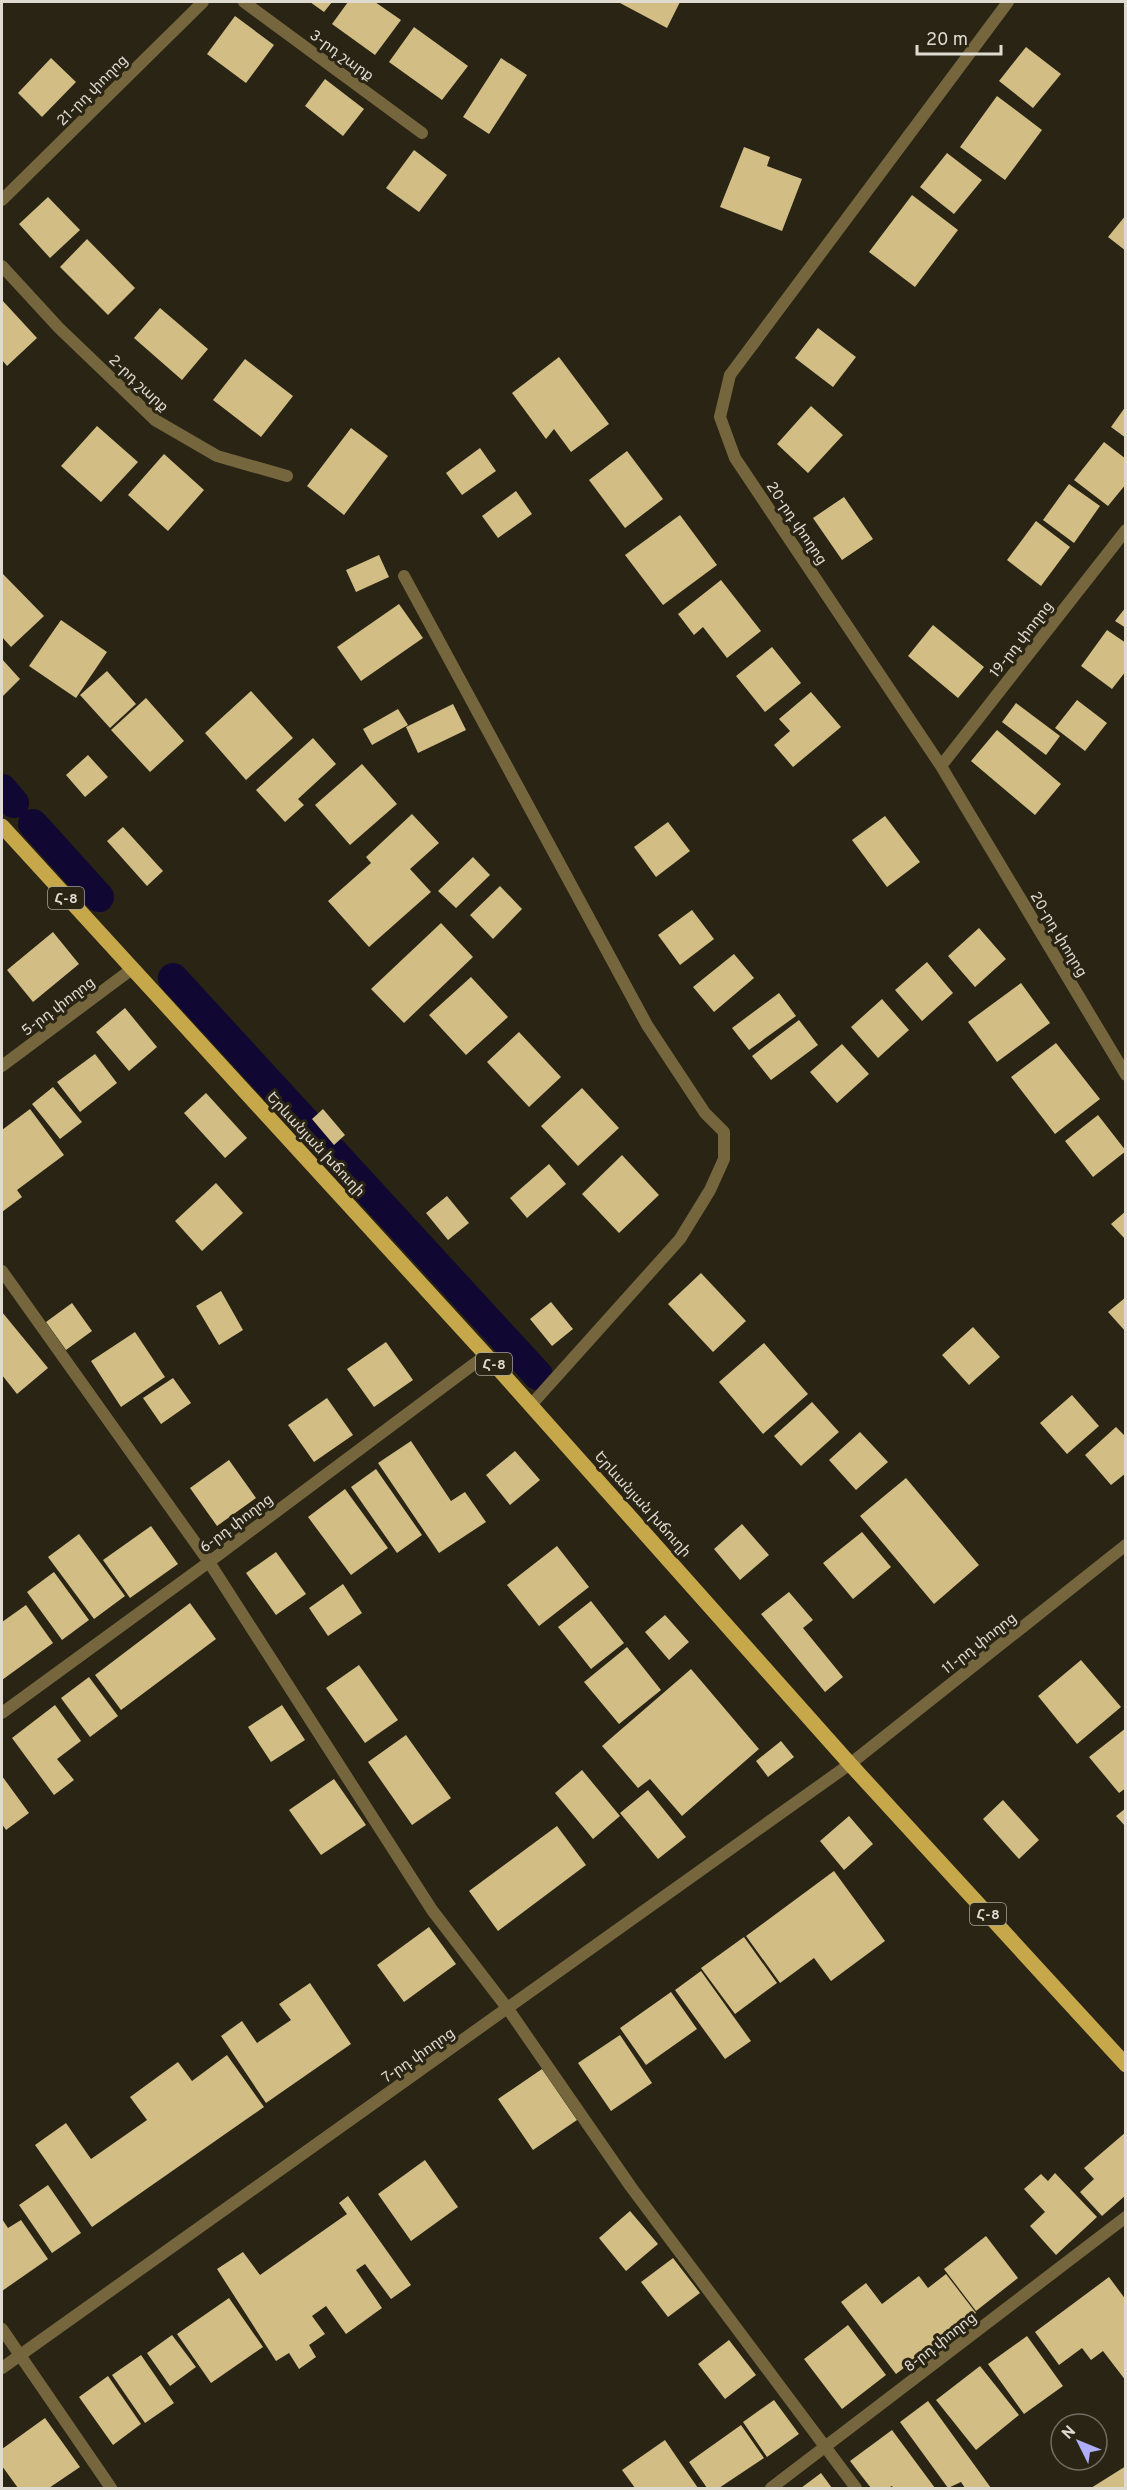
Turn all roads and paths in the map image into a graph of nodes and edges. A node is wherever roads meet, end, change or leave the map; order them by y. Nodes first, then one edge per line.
1 (203, 2) edge
2 (244, 2) edge
3 (1008, 2) edge
4 (422, 133) dead end
5 (2, 200) edge
6 (2, 267) edge
7 (287, 476) dead end
8 (1125, 530) edge
9 (404, 576) dead end
10 (941, 766) junction
11 (2, 826) edge
12 (132, 969) junction
13 (2, 1066) edge
14 (1125, 1075) edge
15 (2, 1271) edge
16 (486, 1355) junction
17 (531, 1405) junction
18 (1125, 1545) edge
19 (209, 1562) junction
20 (2, 1713) edge
21 (850, 1764) junction
22 (508, 2009) junction
23 (1125, 2065) edge
24 (1125, 2217) edge
25 (2, 2329) edge
26 (20, 2355) junction
27 (2, 2368) edge
28 (827, 2448) junction
29 (111, 2488) edge
30 (771, 2488) edge
31 (856, 2488) edge

1 - 5 street, 21-րդ փողոց
2 - 4 street, 3-րդ շարք
3 - 10 street, 20-րդ փողոց
6 - 7 street, 2-րդ շարք
8 - 10 street, 19-րդ փողոց
9 - 17 street
10 - 14 street, 20-րդ փողոց
11 - 12 main road, Հ-8
12 - 13 street, 5-րդ փողոց
12 - 16 main road, Երևանյան խճուղի / Հ-8
15 - 19 street
16 - 17 main road, Երևանյան խճուղի / Հ-8
16 - 19 street, 6-րդ փողոց
17 - 21 main road, Երևանյան խճուղի / Հ-8
18 - 21 street, 11-րդ փողոց
19 - 20 street, 6-րդ փողոց
19 - 22 street
21 - 22 street, 7-րդ փողոց
21 - 23 main road, Երևանյան խճուղի / Հ-8
22 - 26 street, 7-րդ փողոց
22 - 28 street
24 - 28 street, 8-րդ փողոց
25 - 26 street
26 - 27 street, 7-րդ փողոց
26 - 29 street
28 - 30 street, 8-րդ փողոց
28 - 31 street

